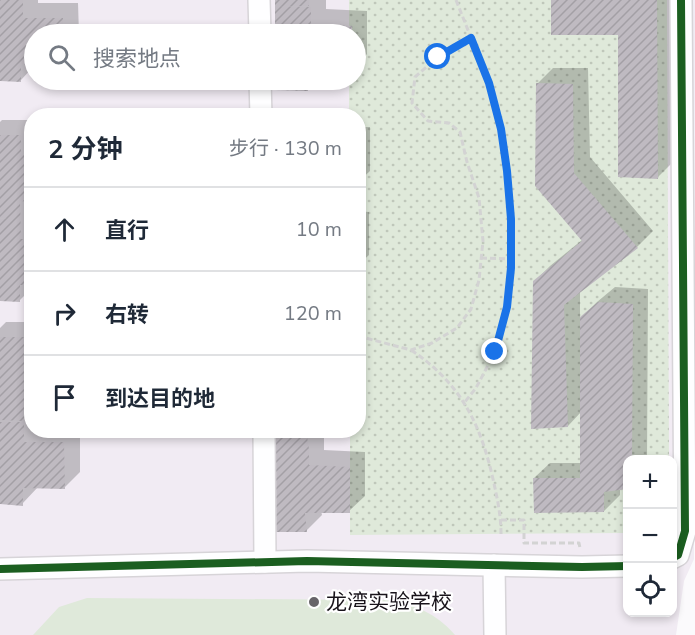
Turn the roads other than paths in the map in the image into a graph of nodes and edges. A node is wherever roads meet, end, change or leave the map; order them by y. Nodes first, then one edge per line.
1 (259, 0) edge
2 (681, 0) edge
3 (260, 24) edge
4 (260, 90) edge
5 (261, 108) edge
6 (264, 438) edge
7 (677, 556) edge
8 (265, 562) junction
9 (494, 565) junction
10 (623, 566) edge
11 (0, 569) edge
12 (495, 635) edge

1 - 3 street
2 - 7 street
4 - 5 street
6 - 8 street
8 - 9 street
8 - 11 street
9 - 10 street
9 - 12 street

